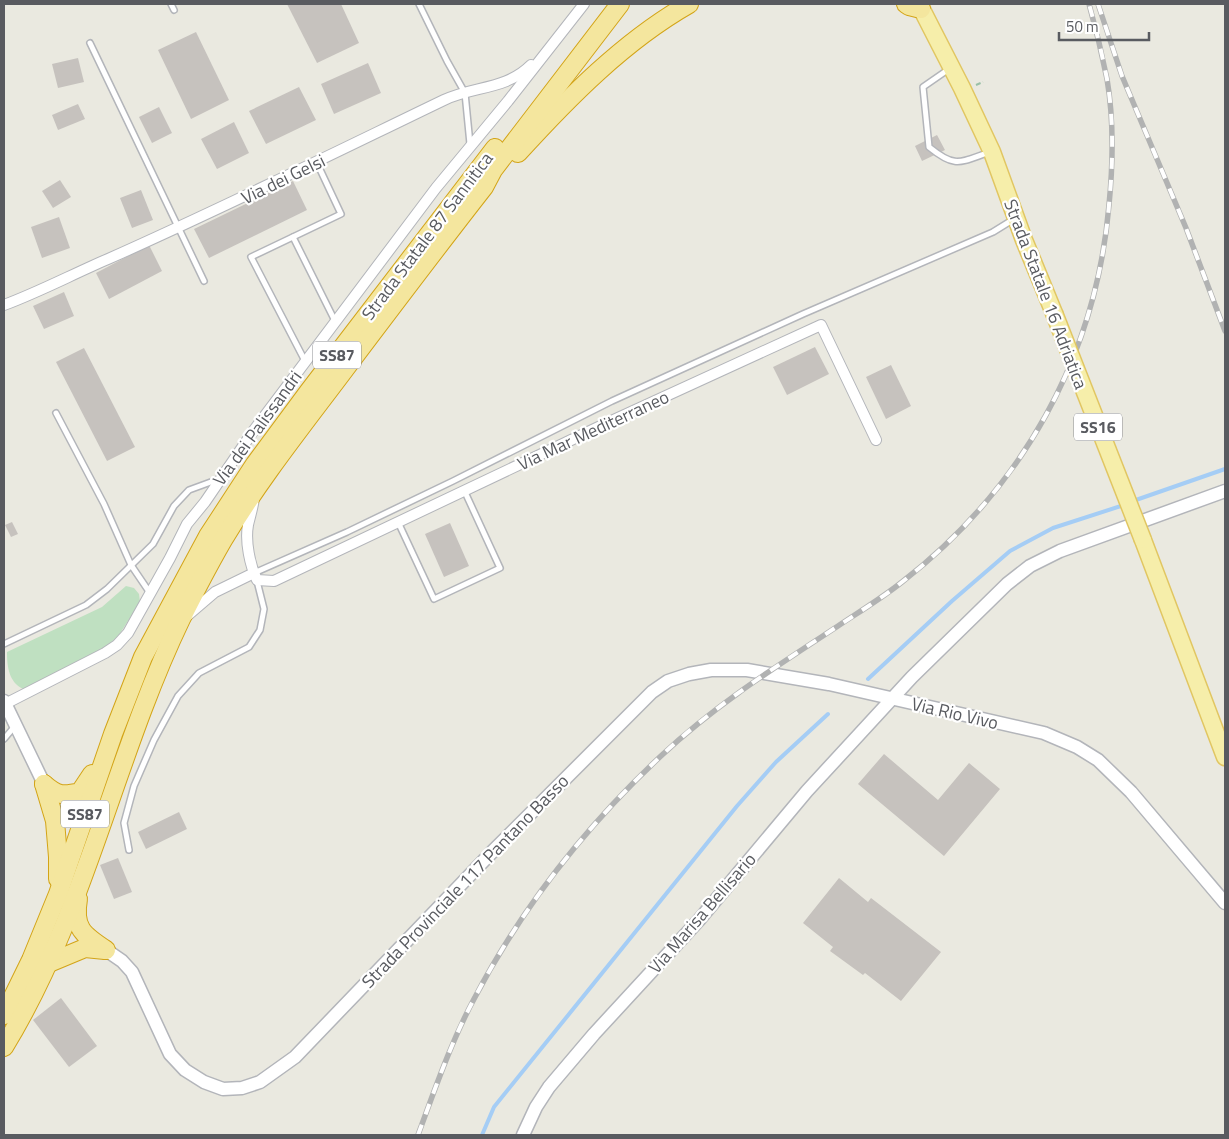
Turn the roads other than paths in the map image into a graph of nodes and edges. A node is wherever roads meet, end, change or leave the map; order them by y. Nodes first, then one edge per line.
1 (171, 4) edge
2 (419, 4) edge
3 (584, 4) edge
4 (605, 4) edge
5 (620, 4) edge
6 (689, 4) edge
7 (916, 5) edge
8 (174, 10) dead end
9 (555, 41) junction
10 (90, 43) dead end
11 (952, 67) junction
12 (465, 93) junction
13 (470, 146) junction
14 (992, 152) junction
15 (316, 163) junction
16 (484, 186) junction
17 (1016, 218) junction
18 (178, 228) junction
19 (293, 237) junction
20 (204, 281) dead end
21 (4, 305) edge
22 (335, 322) junction
23 (305, 361) junction
24 (56, 414) dead end
25 (876, 440) dead end
26 (221, 478) junction
27 (464, 490) junction
28 (1225, 490) edge
29 (255, 492) junction
30 (398, 522) junction
31 (131, 565) junction
32 (255, 577) junction
33 (150, 594) junction
34 (180, 621) junction
35 (4, 644) edge
36 (893, 698) junction
37 (5, 702) edge
38 (16, 726) junction
39 (113, 734) junction
40 (4, 739) edge
41 (1225, 757) edge
42 (44, 784) junction
43 (129, 850) dead end
44 (81, 880) junction
45 (58, 894) junction
46 (1225, 904) edge
47 (106, 950) junction
48 (49, 963) junction
49 (4, 1015) edge
50 (4, 1047) edge
51 (523, 1135) edge

1 - 8 lane
2 - 12 lane
3 - 9 street, Via dei Palissandri
4 - 39 highway, Strada Statale 87 Sannitica / SS87
5 - 16 highway, SS87
6 - 16 highway
7 - 11 main road, Strada Statale 16 Adriatica / SS16
9 - 12 street, Via dei Gelsi
9 - 13 street, Via dei Palissandri
10 - 18 lane
11 - 14 main road, Strada Statale 16 Adriatica / SS16
11 - 14 lane
12 - 13 lane
12 - 15 street, Via dei Gelsi
13 - 22 street, Via dei Palissandri
14 - 17 main road, Strada Statale 16 Adriatica / SS16
15 - 18 street, Via dei Gelsi
15 - 19 lane
16 - 29 highway, Strada Statale 87 Sannitica / SS87
17 - 32 lane
17 - 41 main road, Strada Statale 16 Adriatica / SS16, bridge
18 - 20 lane
18 - 21 street, Via dei Gelsi
19 - 22 lane
19 - 23 lane
22 - 23 street, Via dei Palissandri
23 - 26 street, Via dei Palissandri
24 - 31 lane
25 - 27 street, Via Mar Mediterraneo
26 - 31 lane
26 - 33 street, Via dei Palissandri
27 - 30 street, Via Mar Mediterraneo
27 - 30 lane
28 - 36 street, Via Rio Vivo
29 - 32 street
29 - 34 highway, Strada Statale 87 Sannitica / SS87
30 - 32 street, Via Mar Mediterraneo
31 - 33 lane
31 - 35 lane
32 - 34 street, Via Mar Mediterraneo
32 - 43 lane
33 - 37 street, Via dei Palissandri
34 - 44 highway, Strada Statale 87 Sannitica / SS87
36 - 46 street, Via Rio Vivo
36 - 47 street, Strada Provinciale 117 Pantano Basso
36 - 51 street, Via Marisa Bellisario
37 - 38 street
38 - 40 lane
38 - 42 street
39 - 42 highway, SS87
39 - 45 highway, Strada Statale 87 Sannitica / SS87
42 - 45 highway, SS87
44 - 47 highway, SS87
44 - 48 highway, Strada Statale 87 Sannitica / SS87
45 - 49 highway, Strada Statale 87 Sannitica / SS87
47 - 48 highway
48 - 50 highway, Strada Statale 87 Sannitica / SS87

